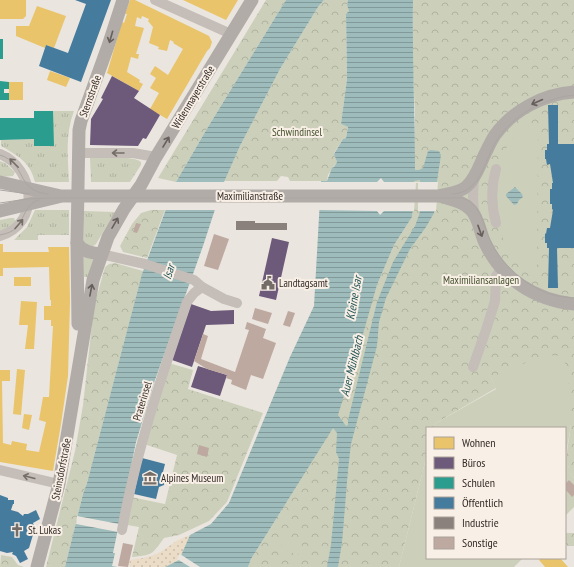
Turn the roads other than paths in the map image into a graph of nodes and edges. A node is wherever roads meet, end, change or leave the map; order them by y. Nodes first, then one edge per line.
1 (123, 0) edge
2 (155, 0) edge
3 (252, 0) edge
4 (231, 34) junction
5 (574, 92) edge
6 (78, 153) junction
7 (0, 154) edge
8 (156, 157) junction
9 (496, 169) dead end
10 (474, 177) junction
11 (0, 182) edge
12 (27, 188) junction
13 (492, 195) junction
14 (61, 196) junction
15 (78, 196) junction
16 (134, 196) junction
17 (442, 196) junction
18 (473, 196) junction
19 (28, 204) junction
20 (0, 211) edge
21 (474, 214) junction
22 (496, 224) dead end
23 (0, 236) edge
24 (77, 243) junction
25 (101, 254) junction
26 (502, 268) junction
27 (202, 287) junction
28 (237, 303) dead end
29 (574, 304) edge
30 (473, 367) dead end
31 (78, 370) junction
32 (0, 470) edge
33 (59, 484) junction
34 (122, 530) dead end
35 (37, 567) edge

1 -> 6 main road, Sternstraße
2 - 4 street
3 - 4 main road, Widenmayerstraße
8 -> 4 main road, Widenmayerstraße
5 -> 10 main road
8 -> 6 street
6 - 15 main road, Sternstraße
12 -> 7 street
8 - 16 main road, Widenmayerstraße
9 - 13 street
10 - 17 main road
10 - 18 street
11 - 12 main road, Maximilianstraße
12 - 14 main road, Maximilianstraße
12 - 19 street
13 - 18 street
13 - 22 street
14 - 15 main road, Maximilianstraße
14 - 19 main road, Maximilianstraße
15 - 16 main road, Maximilianstraße
15 - 24 main road, Steinsdorfstraße
16 - 17 main road, Maximilianstraße
25 -> 16 main road, Widenmayerstraße
17 - 21 main road
18 - 21 street
19 - 20 main road, Maximilianstraße
23 -> 19 street
21 -> 26 main road
24 - 25 main road
24 - 31 main road, Steinsdorfstraße
25 - 27 street
31 -> 25 main road, Steinsdorfstraße
26 - 29 main road
26 - 30 street
27 - 28 street
27 - 34 street, Praterinsel
31 - 33 main road, Steinsdorfstraße
33 -> 32 street
33 - 35 main road, Steinsdorfstraße

